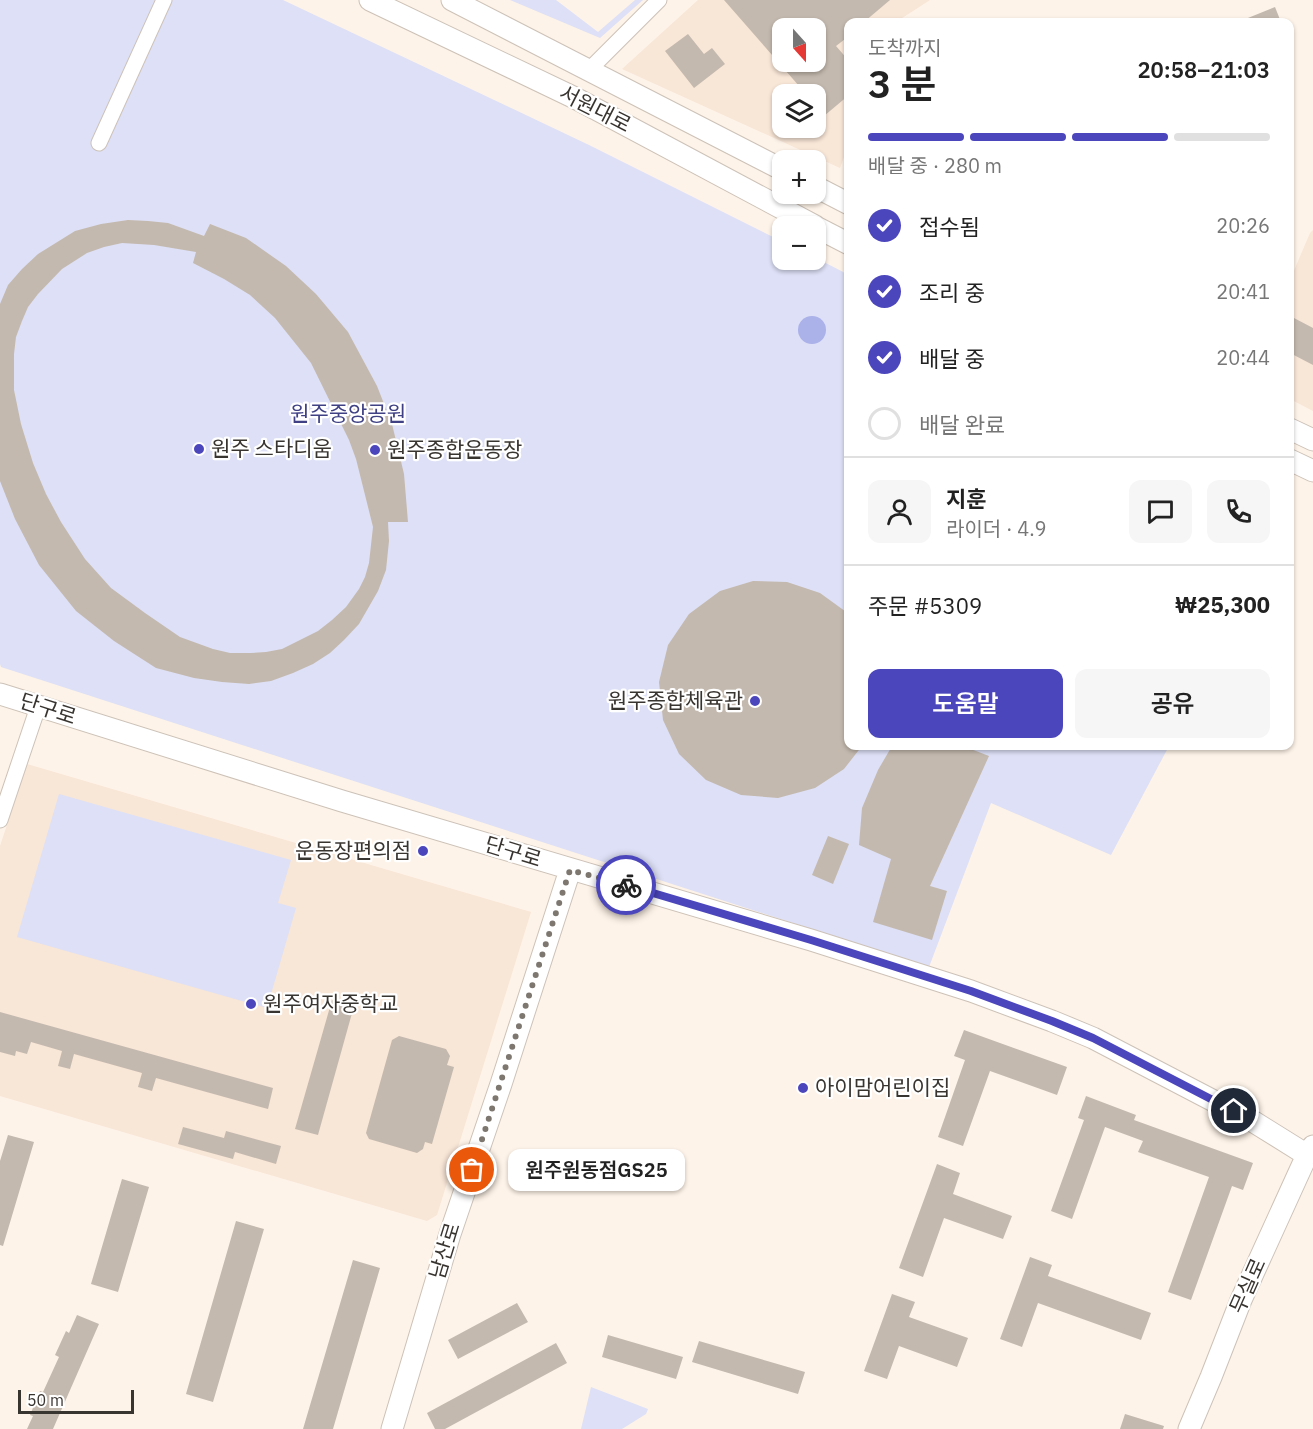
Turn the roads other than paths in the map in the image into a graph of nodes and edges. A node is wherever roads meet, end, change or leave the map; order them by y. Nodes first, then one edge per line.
1 (164, 0) edge
2 (452, 0) edge
3 (659, 0) edge
4 (377, 1) edge
5 (589, 70) junction
6 (574, 98) junction
7 (99, 143) dead end
8 (772, 164) edge
9 (826, 193) edge
10 (844, 202) edge
11 (795, 216) edge
12 (826, 232) edge
13 (844, 241) edge
14 (1294, 431) edge
15 (1313, 440) edge
16 (1294, 462) edge
17 (1313, 471) edge
18 (0, 694) edge
19 (38, 706) junction
20 (0, 820) edge
21 (570, 870) junction
22 (1311, 1153) edge
23 (392, 1429) edge
24 (1189, 1429) edge

1 - 7 street
2 - 5 street, 서원대로
3 - 5 street
4 - 6 street, 서원대로
5 - 6 street
5 - 8 street, 서원대로
6 - 11 street, 서원대로
9 - 10 street
12 - 13 street, 서원대로
14 - 15 street
16 - 17 street
18 - 19 street, 단구로
19 - 20 street
19 - 21 street, 단구로
21 - 22 street, 단구로
21 - 23 street, 남산로
22 - 24 street, 무실로

